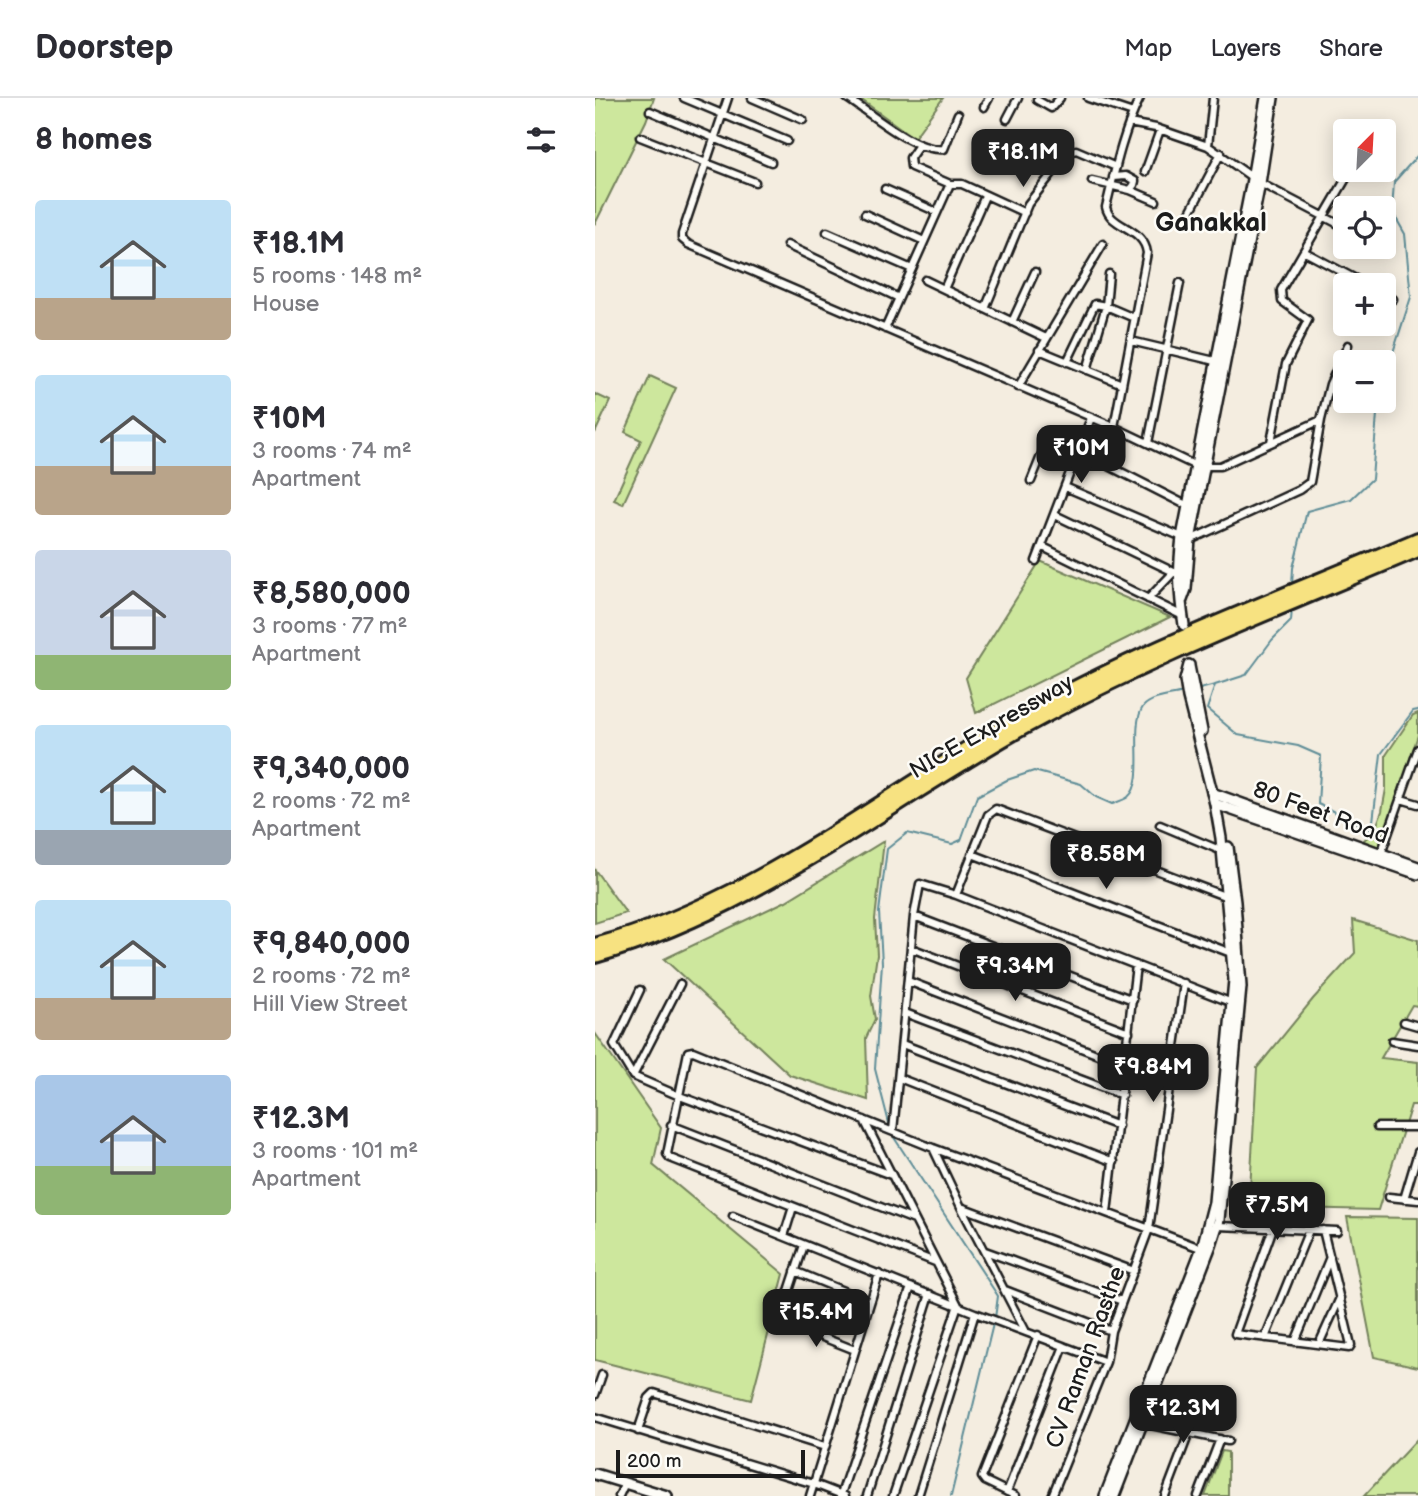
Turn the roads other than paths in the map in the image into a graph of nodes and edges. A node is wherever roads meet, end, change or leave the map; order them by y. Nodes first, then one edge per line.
1 (684, 98) edge
2 (728, 98) edge
3 (752, 98) edge
4 (847, 98) edge
5 (989, 98) edge
6 (1017, 98) edge
7 (1060, 98) edge
8 (1088, 98) edge
9 (1140, 98) edge
10 (1213, 98) edge
11 (1266, 98) edge
12 (1273, 98) edge
13 (1037, 100) dead end
14 (984, 107) dead end
15 (650, 111) dead end
16 (1133, 113) junction
17 (723, 114) junction
18 (958, 114) dead end
19 (1007, 119) dead end
20 (803, 120) dead end
21 (1129, 123) junction
22 (1160, 130) junction
23 (640, 137) dead end
24 (715, 138) junction
25 (787, 141) dead end
26 (919, 145) junction
27 (1208, 146) junction
28 (1220, 153) junction
29 (771, 162) dead end
30 (707, 164) junction
31 (1116, 167) junction
32 (1145, 172) dead end
33 (1113, 177) junction
34 (1092, 181) dead end
35 (1256, 181) junction
36 (755, 182) dead end
37 (1344, 182) edge
38 (950, 184) junction
39 (1111, 186) junction
40 (885, 189) dead end
41 (1130, 190) junction
42 (985, 196) junction
43 (1156, 201) dead end
44 (937, 212) junction
45 (1025, 213) junction
46 (865, 214) dead end
47 (1188, 216) dead end
48 (1324, 216) junction
49 (1333, 221) edge
50 (827, 232) dead end
51 (924, 241) junction
52 (1103, 244) dead end
53 (787, 245) dead end
54 (1305, 252) junction
55 (912, 269) junction
56 (1035, 272) dead end
57 (1344, 273) edge
58 (1109, 274) dead end
59 (925, 280) dead end
60 (1180, 283) dead end
61 (944, 289) junction
62 (899, 298) junction
63 (1106, 306) junction
64 (985, 309) junction
65 (1134, 318) junction
66 (1012, 322) junction
67 (885, 329) junction
68 (1046, 338) junction
69 (1131, 341) junction
70 (1348, 345) dead end
71 (1166, 349) junction
72 (1039, 350) junction
73 (1067, 362) junction
74 (1221, 362) junction
75 (1087, 370) junction
76 (1122, 384) junction
77 (1019, 387) junction
78 (1091, 418) junction
79 (1321, 420) junction
80 (1114, 427) junction
81 (1271, 442) junction
82 (1148, 443) junction
83 (1080, 450) junction
84 (1201, 466) junction
85 (1031, 481) dead end
86 (1065, 487) junction
87 (1188, 506) junction
88 (1055, 515) junction
89 (1186, 539) junction
90 (1418, 539) edge
91 (1043, 547) junction
92 (1418, 550) edge
93 (1036, 562) dead end
94 (1176, 573) junction
95 (1304, 594) junction
96 (1148, 599) junction
97 (1182, 600) junction
98 (1285, 602) junction
99 (1183, 620) joint
100 (1189, 680) dead end
101 (1417, 754) edge
102 (1216, 799) junction
103 (1401, 799) junction
104 (1418, 804) edge
105 (1160, 825) dead end
106 (1222, 851) junction
107 (972, 854) junction
108 (1381, 855) junction
109 (1418, 867) edge
110 (1418, 874) edge
111 (956, 895) junction
112 (1227, 897) junction
113 (914, 916) junction
114 (595, 944) edge
115 (911, 948) junction
116 (1231, 953) junction
117 (595, 956) edge
118 (1136, 965) junction
119 (908, 981) junction
120 (1184, 983) junction
121 (680, 984) dead end
122 (640, 990) dead end
123 (1133, 1000) junction
124 (1236, 1004) junction
125 (905, 1013) junction
126 (1404, 1022) dead end
127 (1418, 1026) edge
128 (1129, 1032) junction
129 (1392, 1041) dead end
130 (902, 1044) junction
131 (1418, 1045) edge
132 (1125, 1065) junction
133 (633, 1076) junction
134 (899, 1078) junction
135 (677, 1095) junction
136 (1122, 1095) junction
137 (864, 1119) junction
138 (671, 1125) junction
139 (1118, 1126) junction
140 (1377, 1127) dead end
141 (1418, 1127) edge
142 (893, 1131) junction
143 (933, 1148) junction
144 (1418, 1152) edge
145 (1114, 1162) junction
146 (892, 1175) junction
147 (1389, 1197) dead end
148 (1404, 1199) junction
149 (1418, 1200) edge
150 (793, 1207) junction
151 (961, 1207) junction
152 (1107, 1213) junction
153 (733, 1216) dead end
154 (914, 1220) junction
155 (1218, 1226) junction
156 (1273, 1228) junction
157 (1149, 1229) junction
158 (1309, 1230) junction
159 (1323, 1230) junction
160 (1337, 1231) dead end
161 (784, 1236) junction
162 (804, 1245) junction
163 (1205, 1250) junction
164 (985, 1251) junction
165 (1330, 1257) junction
166 (935, 1262) junction
167 (795, 1272) junction
168 (1134, 1272) junction
169 (879, 1274) junction
170 (911, 1287) junction
171 (1005, 1290) junction
172 (930, 1294) junction
173 (1340, 1297) junction
174 (1122, 1301) junction
175 (870, 1302) junction
176 (958, 1305) junction
177 (975, 1312) junction
178 (787, 1323) dead end
179 (863, 1325) junction
180 (1025, 1331) junction
181 (1111, 1331) junction
182 (1038, 1335) junction
183 (1265, 1338) junction
184 (1295, 1342) junction
185 (1319, 1344) junction
186 (1064, 1346) junction
187 (855, 1350) junction
188 (1106, 1362) junction
189 (603, 1375) dead end
190 (595, 1395) edge
191 (595, 1417) edge
192 (1139, 1422) junction
193 (638, 1431) junction
194 (1189, 1433) junction
195 (1220, 1439) junction
196 (1229, 1441) dead end
197 (825, 1447) junction
198 (595, 1474) edge
199 (625, 1483) junction
200 (814, 1484) junction
201 (1007, 1492) junction
202 (843, 1495) edge
203 (619, 1496) edge
204 (667, 1496) edge
205 (810, 1496) edge
206 (867, 1496) edge
207 (893, 1496) edge
208 (918, 1496) edge
209 (1016, 1496) edge
210 (1052, 1496) edge
211 (1105, 1496) edge
212 (1114, 1496) edge
213 (1165, 1496) edge
214 (1198, 1496) edge

1 - 17 street
2 - 17 street
3 - 20 street
4 - 26 street
5 - 14 street
6 - 19 street
7 - 13 street
8 - 16 street
9 - 16 street
10 - 27 street
11 - 35 main road
12 - 35 main road
15 - 24 street
16 - 21 street
17 - 24 street
17 - 25 street
18 - 26 street
21 - 22 street
21 - 31 street
22 - 27 street
22 - 32 street
23 - 30 street
24 - 29 street
24 - 30 street
26 - 38 street
27 - 28 street
28 - 35 street
28 - 47 street
30 - 36 street
30 - 67 street
31 - 33 street
31 - 45 street
33 - 39 street
33 - 41 street
34 - 39 street
35 - 48 street
35 - 74 main road
37 - 48 street
38 - 42 street
38 - 44 street
39 - 41 street
39 - 65 street
40 - 44 street
41 - 43 street
42 - 45 street
42 - 61 street
44 - 51 street
45 - 64 street
46 - 51 street
48 - 49 street
48 - 54 street
50 - 55 street
51 - 55 street
52 - 68 street
53 - 62 street
54 - 57 street
54 - 81 street
55 - 62 street
56 - 66 street
58 - 63 street
59 - 61 street
60 - 71 street
61 - 64 street
62 - 67 street
63 - 65 street
63 - 73 street
63 - 75 street
64 - 66 street
65 - 69 street
66 - 68 street
67 - 77 street
68 - 72 street
69 - 71 street
69 - 76 street
70 - 79 street
71 - 74 street
71 - 82 street
72 - 73 street
72 - 77 street
73 - 75 street
74 - 84 main road
75 - 76 street
76 - 80 street
77 - 78 street
78 - 80 street
78 - 83 street
79 - 81 street
79 - 89 street
80 - 82 street
81 - 84 street
82 - 84 street
83 - 85 street
83 - 86 street
83 - 87 street
84 - 87 main road
84 - 89 main road
86 - 88 street
86 - 89 street
87 - 89 main road
88 - 91 street
88 - 94 street
89 - 94 main road
89 - 97 main road
90 - 95 highway, NICE Expressway
91 - 93 street
91 - 96 street
92 - 95 highway, NICE Expressway
94 - 96 street
94 - 97 main road
95 - 98 highway, NICE Expressway
96 - 99 street
97 - 99 main road
98 - 114 highway, NICE Expressway
98 - 117 highway, NICE Expressway
100 - 102 main road
101 - 103 street
102 - 106 main road
102 - 108 main road, 80 Feet Road
102 - 110 main road, 80 Feet Road
102 - 124 main road
103 - 104 street
103 - 108 street
105 - 106 street
106 - 112 main road
107 - 111 street
107 - 112 street
107 - 116 street
108 - 109 main road, 80 Feet Road
111 - 113 street
111 - 118 street
112 - 116 main road
113 - 115 street
113 - 123 street
115 - 119 street
115 - 128 street
116 - 124 main road
118 - 120 street
118 - 123 street
119 - 125 street
119 - 132 street
120 - 124 street
120 - 157 street, CV Raman Rasthe
121 - 133 street
122 - 133 street
123 - 128 street
124 - 155 main road
124 - 163 main road
125 - 130 street
125 - 136 street
126 - 127 street
128 - 132 street
129 - 131 street
130 - 134 street
130 - 139 street
132 - 136 street
133 - 135 street
134 - 142 street
134 - 145 street
135 - 137 street
135 - 138 street
135 - 146 street
136 - 139 street
137 - 142 street
137 - 146 street
138 - 150 street
138 - 154 street
139 - 145 street
140 - 141 street
142 - 143 street
143 - 151 street
143 - 152 street
144 - 148 street
145 - 152 street
146 - 154 street
147 - 148 street
148 - 149 street
150 - 161 street
150 - 166 street
151 - 164 street
151 - 168 street
152 - 157 street
153 - 161 street
154 - 166 street
155 - 156 street
155 - 163 main road
156 - 158 street
156 - 183 street
157 - 163 street
157 - 168 street, CV Raman Rasthe
158 - 159 street
158 - 183 street
159 - 160 street
159 - 165 street
161 - 162 street
162 - 167 street
162 - 169 street
163 - 192 main road
164 - 171 street
164 - 174 street
165 - 173 street
165 - 184 street
166 - 176 street
167 - 175 street
167 - 179 street
168 - 174 street, CV Raman Rasthe
169 - 170 street
169 - 175 street
170 - 172 street
170 - 202 street
171 - 180 street
171 - 181 street
172 - 176 street
172 - 206 street
173 - 185 street
173 - 185 street
174 - 181 street, CV Raman Rasthe
175 - 179 street
176 - 177 street
176 - 207 street
177 - 180 street
177 - 208 street
178 - 187 street
179 - 187 street
180 - 182 street
181 - 188 street, CV Raman Rasthe
182 - 186 street
182 - 201 street
183 - 184 street
184 - 185 street
186 - 188 street
186 - 201 street
187 - 197 street
188 - 210 street, CV Raman Rasthe
189 - 190 street
191 - 193 street
192 - 194 street
192 - 211 main road
192 - 212 main road
193 - 197 street
193 - 200 street
194 - 195 street
194 - 213 street
195 - 196 street
195 - 214 street
197 - 200 street
198 - 199 main road
199 - 203 street
199 - 204 main road
200 - 202 street
200 - 205 street
201 - 209 street

